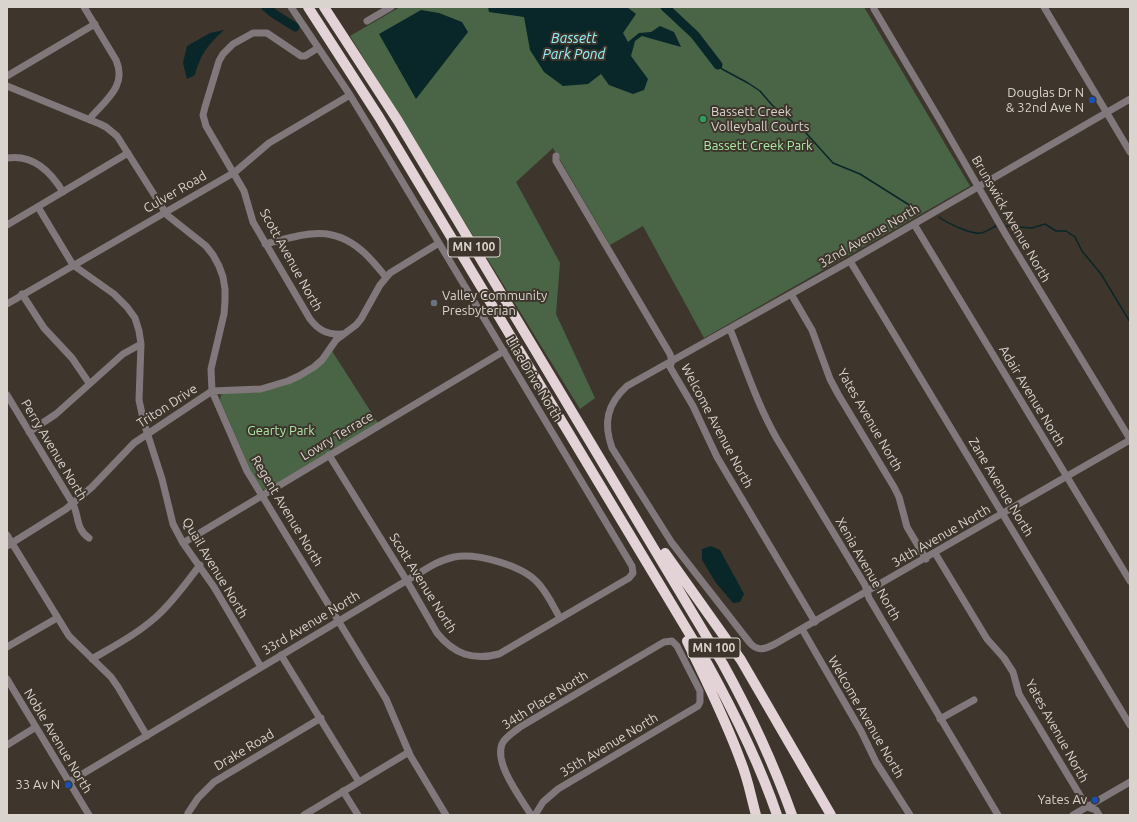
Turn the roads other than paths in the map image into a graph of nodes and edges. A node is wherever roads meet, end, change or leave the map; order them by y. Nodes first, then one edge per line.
1 (84, 7) edge
2 (291, 7) edge
3 (308, 7) edge
4 (324, 7) edge
5 (391, 7) edge
6 (1044, 7) edge
7 (874, 9) dead end
8 (367, 21) dead end
9 (94, 24) junction
10 (318, 48) junction
11 (7, 76) edge
12 (7, 86) edge
13 (350, 95) junction
14 (1130, 99) edge
15 (1107, 113) junction
16 (90, 120) junction
17 (1130, 152) edge
18 (128, 153) junction
19 (556, 156) dead end
20 (7, 158) edge
21 (233, 173) junction
22 (978, 187) junction
23 (63, 192) junction
24 (38, 207) junction
25 (164, 212) junction
26 (914, 224) junction
27 (7, 225) edge
28 (439, 243) junction
29 (266, 244) junction
30 (850, 261) junction
31 (73, 265) junction
32 (386, 277) junction
33 (22, 294) junction
34 (791, 294) junction
35 (7, 304) edge
36 (730, 329) junction
37 (343, 334) junction
38 (141, 344) junction
39 (504, 351) junction
40 (672, 361) junction
41 (89, 383) junction
42 (212, 391) junction
43 (7, 395) edge
44 (29, 432) junction
45 (147, 433) junction
46 (1130, 440) edge
47 (329, 455) junction
48 (1067, 476) junction
49 (619, 489) junction
50 (262, 495) junction
51 (72, 504) junction
52 (1003, 513) junction
53 (7, 535) edge
54 (89, 538) dead end
55 (184, 543) junction
56 (9, 544) edge
57 (935, 553) junction
58 (926, 559) junction
59 (200, 565) junction
60 (633, 573) joint
61 (407, 581) junction
62 (658, 581) junction
63 (1130, 581) edge
64 (868, 592) junction
65 (57, 618) junction
66 (560, 618) junction
67 (339, 621) junction
68 (815, 622) junction
69 (802, 629) junction
70 (7, 647) edge
71 (762, 650) joint
72 (281, 656) junction
73 (92, 659) junction
74 (261, 667) junction
75 (7, 679) edge
76 (974, 700) dead end
77 (700, 702) joint
78 (321, 718) junction
79 (940, 718) junction
80 (1130, 725) edge
81 (36, 727) junction
82 (147, 736) junction
83 (7, 745) edge
84 (409, 752) junction
85 (69, 782) junction
86 (359, 782) junction
87 (1130, 782) edge
88 (343, 791) junction
89 (1087, 807) junction
90 (188, 813) dead end
91 (89, 815) edge
92 (304, 815) edge
93 (358, 815) edge
94 (446, 815) edge
95 (532, 815) edge
96 (535, 815) edge
97 (756, 815) edge
98 (777, 815) edge
99 (792, 815) edge
100 (831, 815) edge
101 (910, 815) edge
102 (998, 815) edge
103 (1072, 815) edge
104 (1099, 815) edge

1 - 9 street
2 - 10 street, Lilac Drive North
3 - 62 highway, MN 100
4 - 49 highway, MN 100
5 - 8 street
6 - 15 street
7 - 22 street, Brunswick Avenue North
9 - 11 street
9 - 16 street
10 - 13 street, Lilac Drive North
10 - 21 street, Scott Avenue North
12 - 16 street, Regent Avenue North
13 - 21 street, Culver Road
13 - 28 street, Lilac Drive North
14 - 15 street, 32nd Avenue North
15 - 17 street
15 - 22 street, 32nd Avenue North
16 - 18 street, Regent Avenue North
18 - 23 street
18 - 25 street, Regent Avenue North
19 - 40 street, Welcome Avenue North
20 - 23 street
21 - 25 street, Culver Road
21 - 29 street, Scott Avenue North
22 - 26 street, 32nd Avenue North
22 - 46 street, Brunswick Avenue North
23 - 24 street
24 - 27 street
24 - 31 street, Quail Avenue North
25 - 31 street, Culver Road
25 - 42 street, Regent Avenue North
26 - 30 street, 32nd Avenue North
26 - 48 street, Adair Avenue North
28 - 32 street, Triton Drive
28 - 39 street, Lilac Drive North
29 - 32 street
29 - 37 street, Scott Avenue North
30 - 34 street, 32nd Avenue North
30 - 52 street, Zane Avenue North
31 - 33 street, Culver Road
31 - 38 street, Quail Avenue North
32 - 37 street, Triton Drive
33 - 35 street, Culver Road
33 - 41 street
34 - 36 street, 32nd Avenue North
34 - 58 street, Yates Avenue North
36 - 40 street, 32nd Avenue North
36 - 64 street, Xenia Avenue North
37 - 42 street, Triton Drive
38 - 41 street
38 - 45 street, Quail Avenue North
39 - 47 street, Lowry Terrace
39 - 60 street, Lilac Drive North
40 - 68 street, Welcome Avenue North
40 - 71 street, 32nd Avenue North
41 - 44 street
42 - 45 street, Triton Drive
42 - 50 street, Regent Avenue North
43 - 44 street, Perry Avenue North
44 - 51 street, Perry Avenue North
45 - 51 street, Triton Drive
45 - 55 street, Quail Avenue North
46 - 48 street, 34th Avenue North
47 - 50 street, Lowry Terrace
47 - 61 street, Scott Avenue North
48 - 52 street, 34th Avenue North
48 - 63 street, Adair Avenue North
49 - 99 highway, MN 100
49 - 100 highway
50 - 55 street, Lowry Terrace
50 - 67 street, Regent Avenue North
51 - 54 street, Perry Avenue North
51 - 56 street, Triton Drive
52 - 57 street, 34th Avenue North
52 - 80 street, Zane Avenue North
53 - 56 street
55 - 59 street, Quail Avenue North
56 - 65 street
57 - 58 street, 34th Avenue North
57 - 89 street, Yates Avenue North
58 - 64 street, 34th Avenue North
59 - 73 street
59 - 74 street, Quail Avenue North
60 - 66 street, Scott Avenue North
61 - 66 street, 33rd Avenue North
61 - 66 street, Scott Avenue North
61 - 67 street, 33rd Avenue North
62 - 97 highway
62 - 98 highway, MN 100
64 - 68 street, 34th Avenue North
64 - 79 street, Xenia Avenue North
65 - 70 street
65 - 73 street
67 - 72 street, 33rd Avenue North
67 - 84 street, Regent Avenue North
68 - 69 street, 34th Avenue North
69 - 71 street, 34th Avenue North
69 - 101 street, Welcome Avenue North
72 - 74 street, 33rd Avenue North
72 - 78 street
73 - 82 street
74 - 82 street, 33rd Avenue North
75 - 81 street, Noble Avenue North
76 - 79 street
77 - 95 street, 34th Place North
77 - 96 street, 35th Avenue North
78 - 86 street
78 - 90 street, Drake Road
79 - 102 street, Xenia Avenue North
81 - 83 street
81 - 85 street, Noble Avenue North
82 - 85 street, 33rd Avenue North
84 - 86 street
84 - 94 street, Regent Avenue North
85 - 91 street, Noble Avenue North
86 - 88 street
87 - 89 street
88 - 92 street
88 - 93 street
89 - 103 street
89 - 104 street, Yates Avenue North

